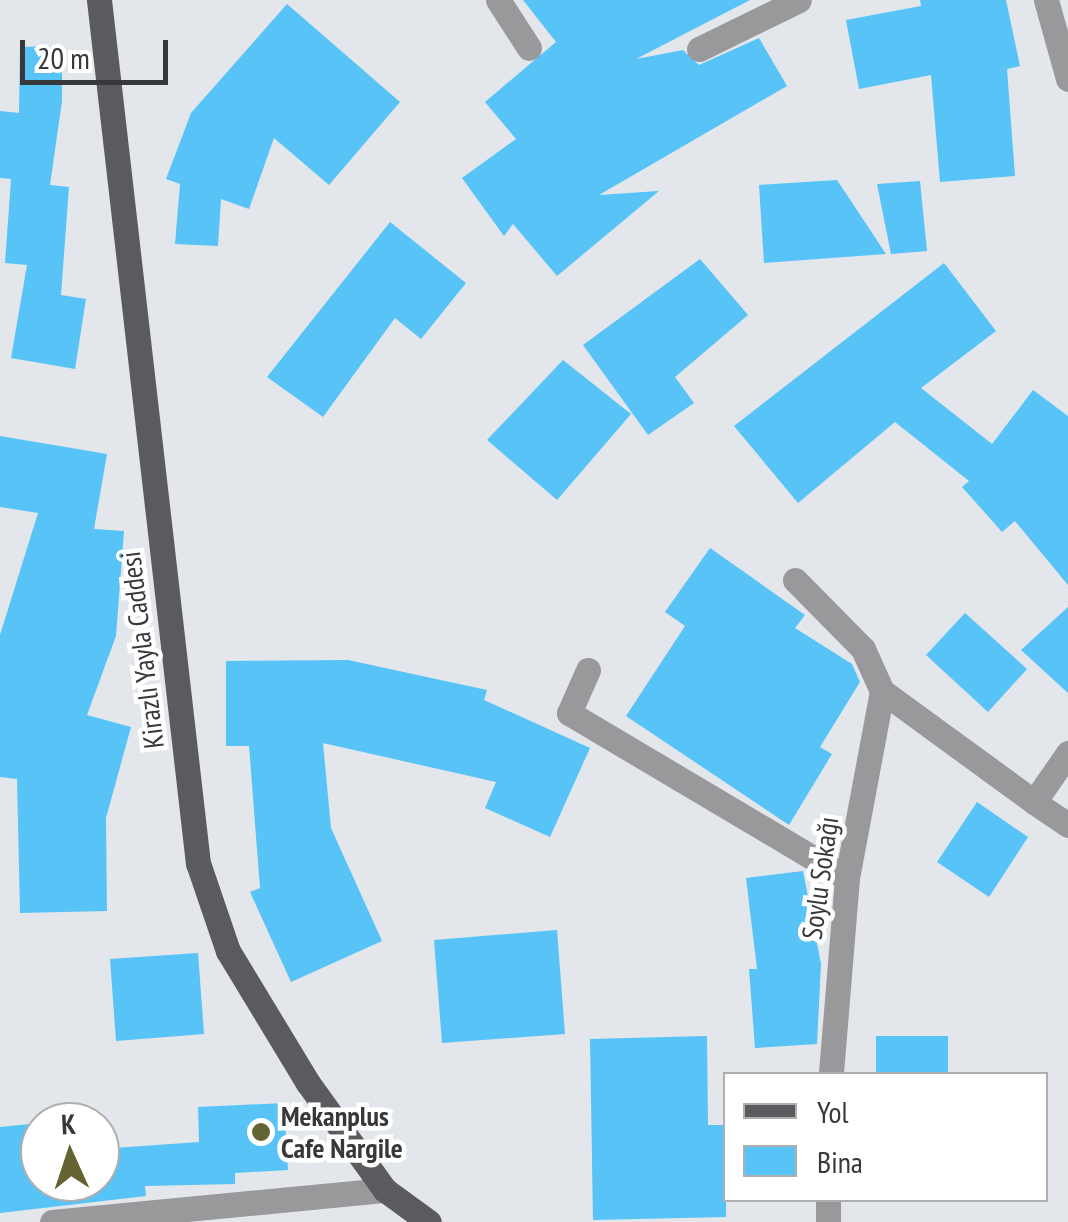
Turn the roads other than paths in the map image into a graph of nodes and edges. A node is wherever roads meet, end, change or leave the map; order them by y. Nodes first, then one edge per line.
1 (99, 0) edge
2 (498, 0) edge
3 (799, 0) edge
4 (1046, 0) edge
5 (529, 48) dead end
6 (699, 49) dead end
7 (1068, 79) edge
8 (795, 580) dead end
9 (588, 670) dead end
10 (882, 691) junction
11 (1068, 753) edge
12 (1034, 802) junction
13 (1068, 825) edge
14 (847, 878) junction
15 (832, 1072) edge
16 (385, 1190) junction
17 (52, 1222) edge
18 (428, 1222) edge

1 - 16 main road, Kirazlı Yayla Caddesi
2 - 5 street
3 - 6 street
4 - 7 street
8 - 10 street
9 - 14 street
10 - 12 street
10 - 14 street, Soylu Sokağı
11 - 12 street
12 - 13 street
14 - 15 street, Soylu Sokağı
16 - 17 street
16 - 18 main road, Kirazlı Yayla Caddesi

